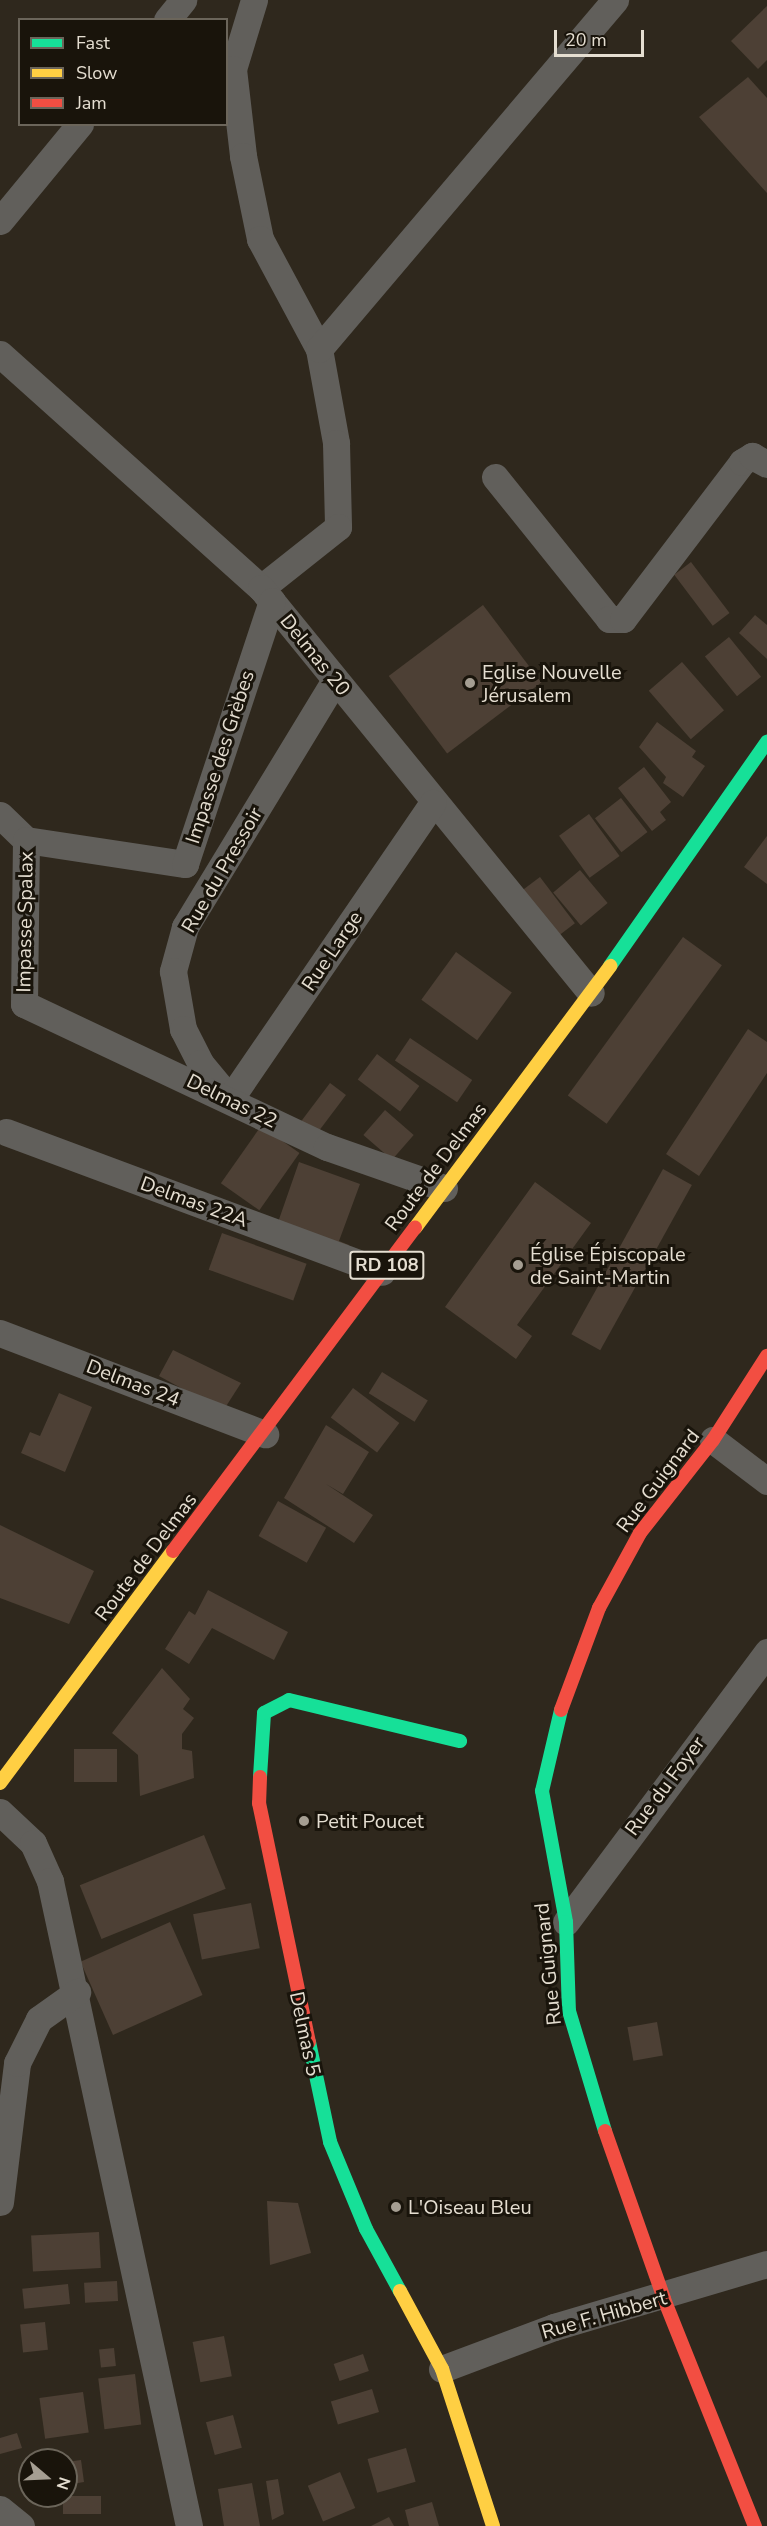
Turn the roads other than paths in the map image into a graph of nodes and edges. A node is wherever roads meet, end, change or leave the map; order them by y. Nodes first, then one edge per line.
1 (183, 0) edge
2 (254, 0) edge
3 (615, 0) edge
4 (169, 18) edge
5 (78, 126) edge
6 (0, 221) edge
7 (319, 349) junction
8 (0, 354) edge
9 (767, 464) edge
10 (495, 477) dead end
11 (266, 594) junction
12 (335, 680) junction
13 (767, 742) edge
14 (433, 803) junction
15 (0, 815) edge
16 (26, 840) junction
17 (591, 993) junction
18 (24, 1004) joint
19 (230, 1099) junction
20 (6, 1132) dead end
21 (444, 1188) junction
22 (382, 1272) junction
23 (0, 1333) edge
24 (767, 1356) edge
25 (265, 1434) junction
26 (713, 1440) junction
27 (767, 1480) edge
28 (767, 1652) edge
29 (460, 1741) dead end
30 (0, 1783) edge
31 (0, 1812) edge
32 (566, 1922) junction
33 (77, 1992) junction
34 (0, 2202) edge
35 (767, 2264) edge
36 (664, 2299) junction
37 (442, 2369) junction
38 (0, 2509) edge
39 (21, 2526) edge
40 (189, 2526) edge
41 (493, 2526) edge
42 (755, 2526) edge

1 - 4 street
2 - 7 street
3 - 7 street
5 - 6 street
7 - 11 street
8 - 11 street, Delmas 20
9 - 10 street
11 - 12 street, Delmas 20
11 - 16 street, Impasse des Grèbes
12 - 14 street, Delmas 20
12 - 19 street, Rue du Pressoir
13 - 17 street, Route de Delmas / RD 108
14 - 17 street, Delmas 20
14 - 19 street, Rue Large
15 - 16 street, Impasse Spalax
16 - 18 street, Impasse Spalax
17 - 21 street, Route de Delmas / RD 108
18 - 19 street, Delmas 22
19 - 21 street, Delmas 22
20 - 22 street, Delmas 22A
21 - 22 street, Route de Delmas / RD 108
22 - 25 street, Route de Delmas / RD 108
23 - 25 street, Delmas 24
24 - 26 street, Rue Guignard
25 - 30 street, Route de Delmas / RD 108
26 - 27 street
26 - 32 street, Rue Guignard
28 - 32 street, Rue du Foyer
29 - 37 street, Delmas 5
31 - 33 street
32 - 36 street, Rue Guignard
33 - 34 street
33 - 40 street
35 - 36 street, Rue F. Hibbert
36 - 37 street, Rue F. Hibbert
36 - 42 street, Rue Guignard
37 - 41 street, Delmas 5
38 - 39 street

